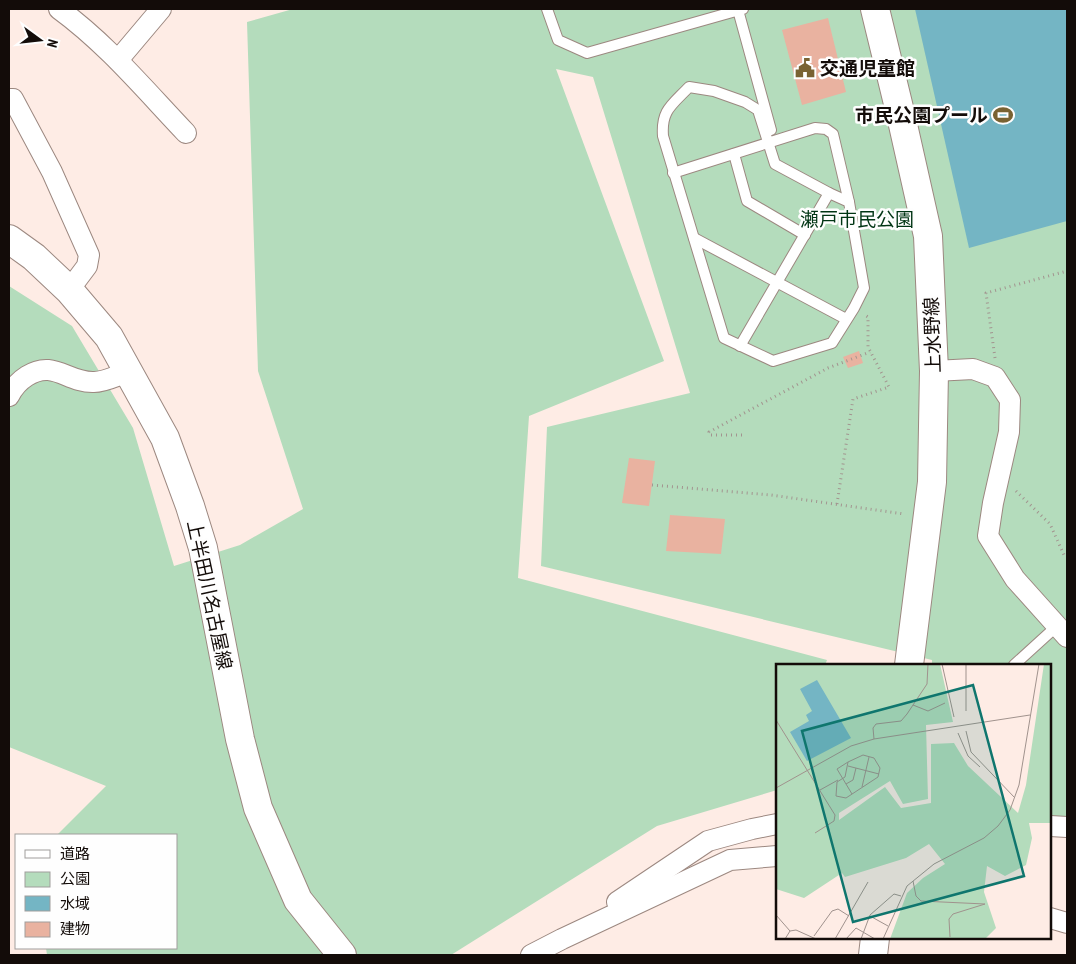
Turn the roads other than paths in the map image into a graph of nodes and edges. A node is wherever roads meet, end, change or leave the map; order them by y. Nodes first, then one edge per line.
1 (59, 9) edge
2 (161, 9) edge
3 (548, 9) edge
4 (875, 9) edge
5 (741, 10) edge
6 (118, 60) junction
7 (9, 99) edge
8 (186, 133) dead end
9 (772, 142) junction
10 (734, 154) junction
11 (673, 173) junction
12 (829, 193) junction
13 (849, 202) junction
14 (805, 234) junction
15 (694, 238) junction
16 (9, 239) edge
17 (777, 283) junction
18 (69, 290) junction
19 (846, 320) junction
20 (740, 346) junction
21 (934, 371) junction
22 (128, 372) junction
23 (9, 396) edge
24 (1062, 631) edge
25 (909, 664) edge
26 (1015, 664) edge
27 (776, 824) edge
28 (1051, 826) edge
29 (1067, 827) edge
30 (776, 856) edge
31 (1051, 918) edge
32 (1067, 923) edge
33 (562, 939) junction
34 (875, 939) edge
35 (342, 955) edge
36 (531, 955) edge
37 (872, 955) edge

1 - 6 street
2 - 6 street
3 - 5 lane
4 - 21 main road, 上水野線
5 - 9 lane
6 - 8 street
7 - 18 street
9 - 10 lane
9 - 11 lane
9 - 12 lane
9 - 13 lane
10 - 11 lane
10 - 14 lane
11 - 15 lane
12 - 13 lane
12 - 14 lane
13 - 19 lane
14 - 17 lane
15 - 17 lane
15 - 20 lane
16 - 18 main road, 上半田川名古屋線
17 - 19 lane
17 - 20 lane
18 - 22 main road, 上半田川名古屋線
19 - 20 lane
21 - 24 street
21 - 25 main road, 上水野線
22 - 23 street
22 - 35 main road, 上半田川名古屋線
24 - 26 lane
27 - 33 street
28 - 29 street
30 - 33 street
31 - 32 street
33 - 36 street
34 - 37 main road

